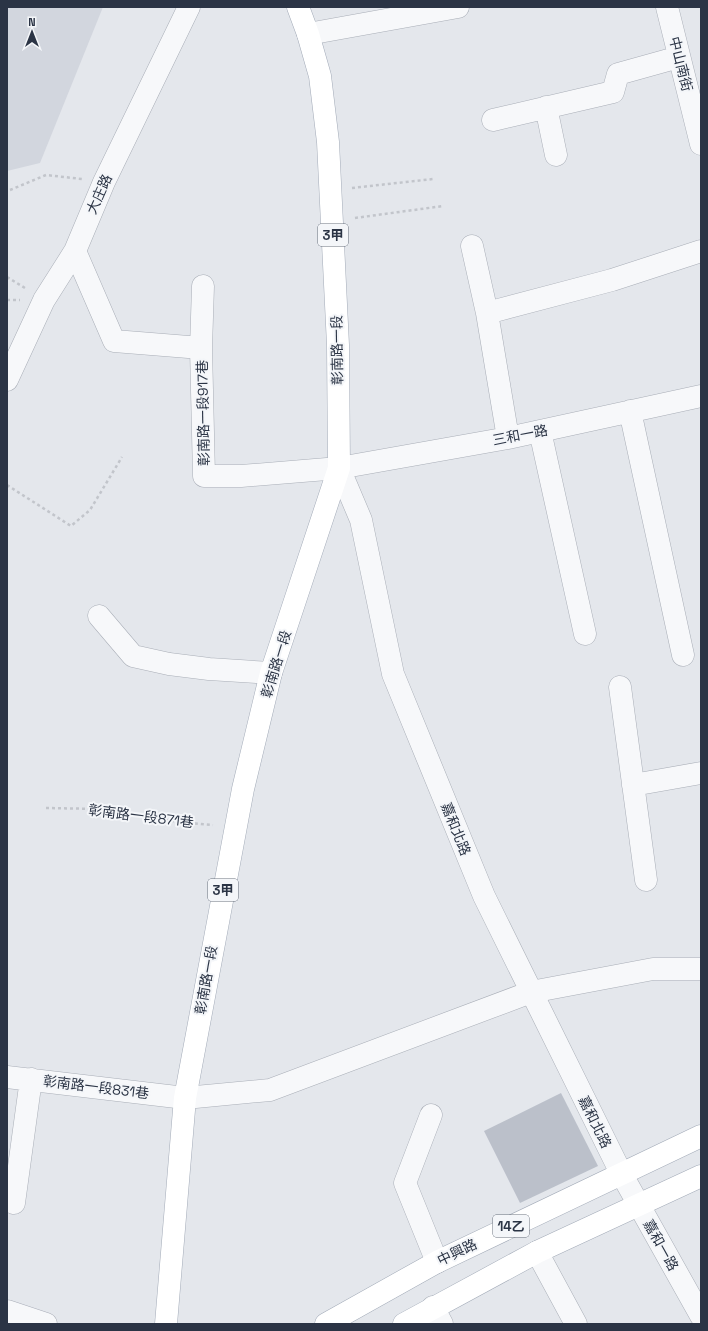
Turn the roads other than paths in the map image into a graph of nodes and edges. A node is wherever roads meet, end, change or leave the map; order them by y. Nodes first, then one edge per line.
1 (189, 7) edge
2 (298, 7) edge
3 (458, 7) edge
4 (667, 7) edge
5 (308, 34) junction
6 (679, 57) junction
7 (546, 107) junction
8 (493, 120) dead end
9 (701, 144) edge
10 (556, 155) dead end
11 (472, 246) dead end
12 (75, 250) junction
13 (701, 252) edge
14 (202, 286) dead end
15 (487, 314) junction
16 (202, 348) junction
17 (7, 380) edge
18 (701, 396) edge
19 (630, 411) junction
20 (540, 431) junction
21 (508, 438) junction
22 (339, 468) junction
23 (99, 616) dead end
24 (585, 634) dead end
25 (683, 655) dead end
26 (272, 673) junction
27 (620, 687) dead end
28 (701, 773) edge
29 (633, 785) junction
30 (646, 880) dead end
31 (701, 969) edge
32 (531, 992) junction
33 (7, 1076) edge
34 (31, 1079) junction
35 (185, 1098) junction
36 (431, 1115) dead end
37 (701, 1136) edge
38 (621, 1173) junction
39 (701, 1176) edge
40 (14, 1203) dead end
41 (639, 1204) junction
42 (537, 1252) junction
43 (437, 1262) junction
44 (7, 1311) edge
45 (438, 1316) edge
46 (701, 1316) edge
47 (46, 1324) edge
48 (166, 1324) edge
49 (326, 1324) edge
50 (404, 1324) edge
51 (576, 1324) edge

1 - 12 street, 大庄路
2 - 5 main road, 彰南路一段 / 3甲
3 - 5 street
4 - 6 street, 中山南街
5 - 22 main road, 彰南路一段 / 3甲
6 - 7 street
6 - 9 street, 中山南街
7 - 8 street
7 - 10 street
11 - 15 street
12 - 16 street
12 - 17 street, 大庄路
13 - 15 street
14 - 16 street, 彰南路一段917巷
15 - 21 street
16 - 22 street, 彰南路一段917巷
18 - 19 street, 三和一路
19 - 20 street, 三和一路
19 - 25 street
20 - 21 street, 三和一路
20 - 24 street
21 - 22 street, 三和一路
22 - 26 main road, 彰南路一段 / 3甲
22 - 32 street, 嘉和北路
23 - 26 street
26 - 35 main road, 彰南路一段 / 3甲
27 - 29 street
28 - 29 street
29 - 30 street
31 - 32 street, 彰南路一段831巷
32 - 35 street, 彰南路一段831巷
32 - 38 street, 嘉和北路
33 - 34 street, 彰南路一段831巷
34 - 35 street, 彰南路一段831巷
34 - 40 street
35 - 48 main road, 彰南路一段 / 3甲
36 - 43 street
37 - 38 main road, 中興路 / 14乙
38 - 41 street, 嘉和一路
38 - 43 main road, 中興路 / 14乙
39 - 41 main road, 14乙
41 - 42 main road, 14乙
41 - 46 street, 嘉和一路
42 - 45 main road, 14乙
42 - 51 street
43 - 49 main road, 中興路 / 14乙
44 - 47 street
45 - 50 main road, 14乙

